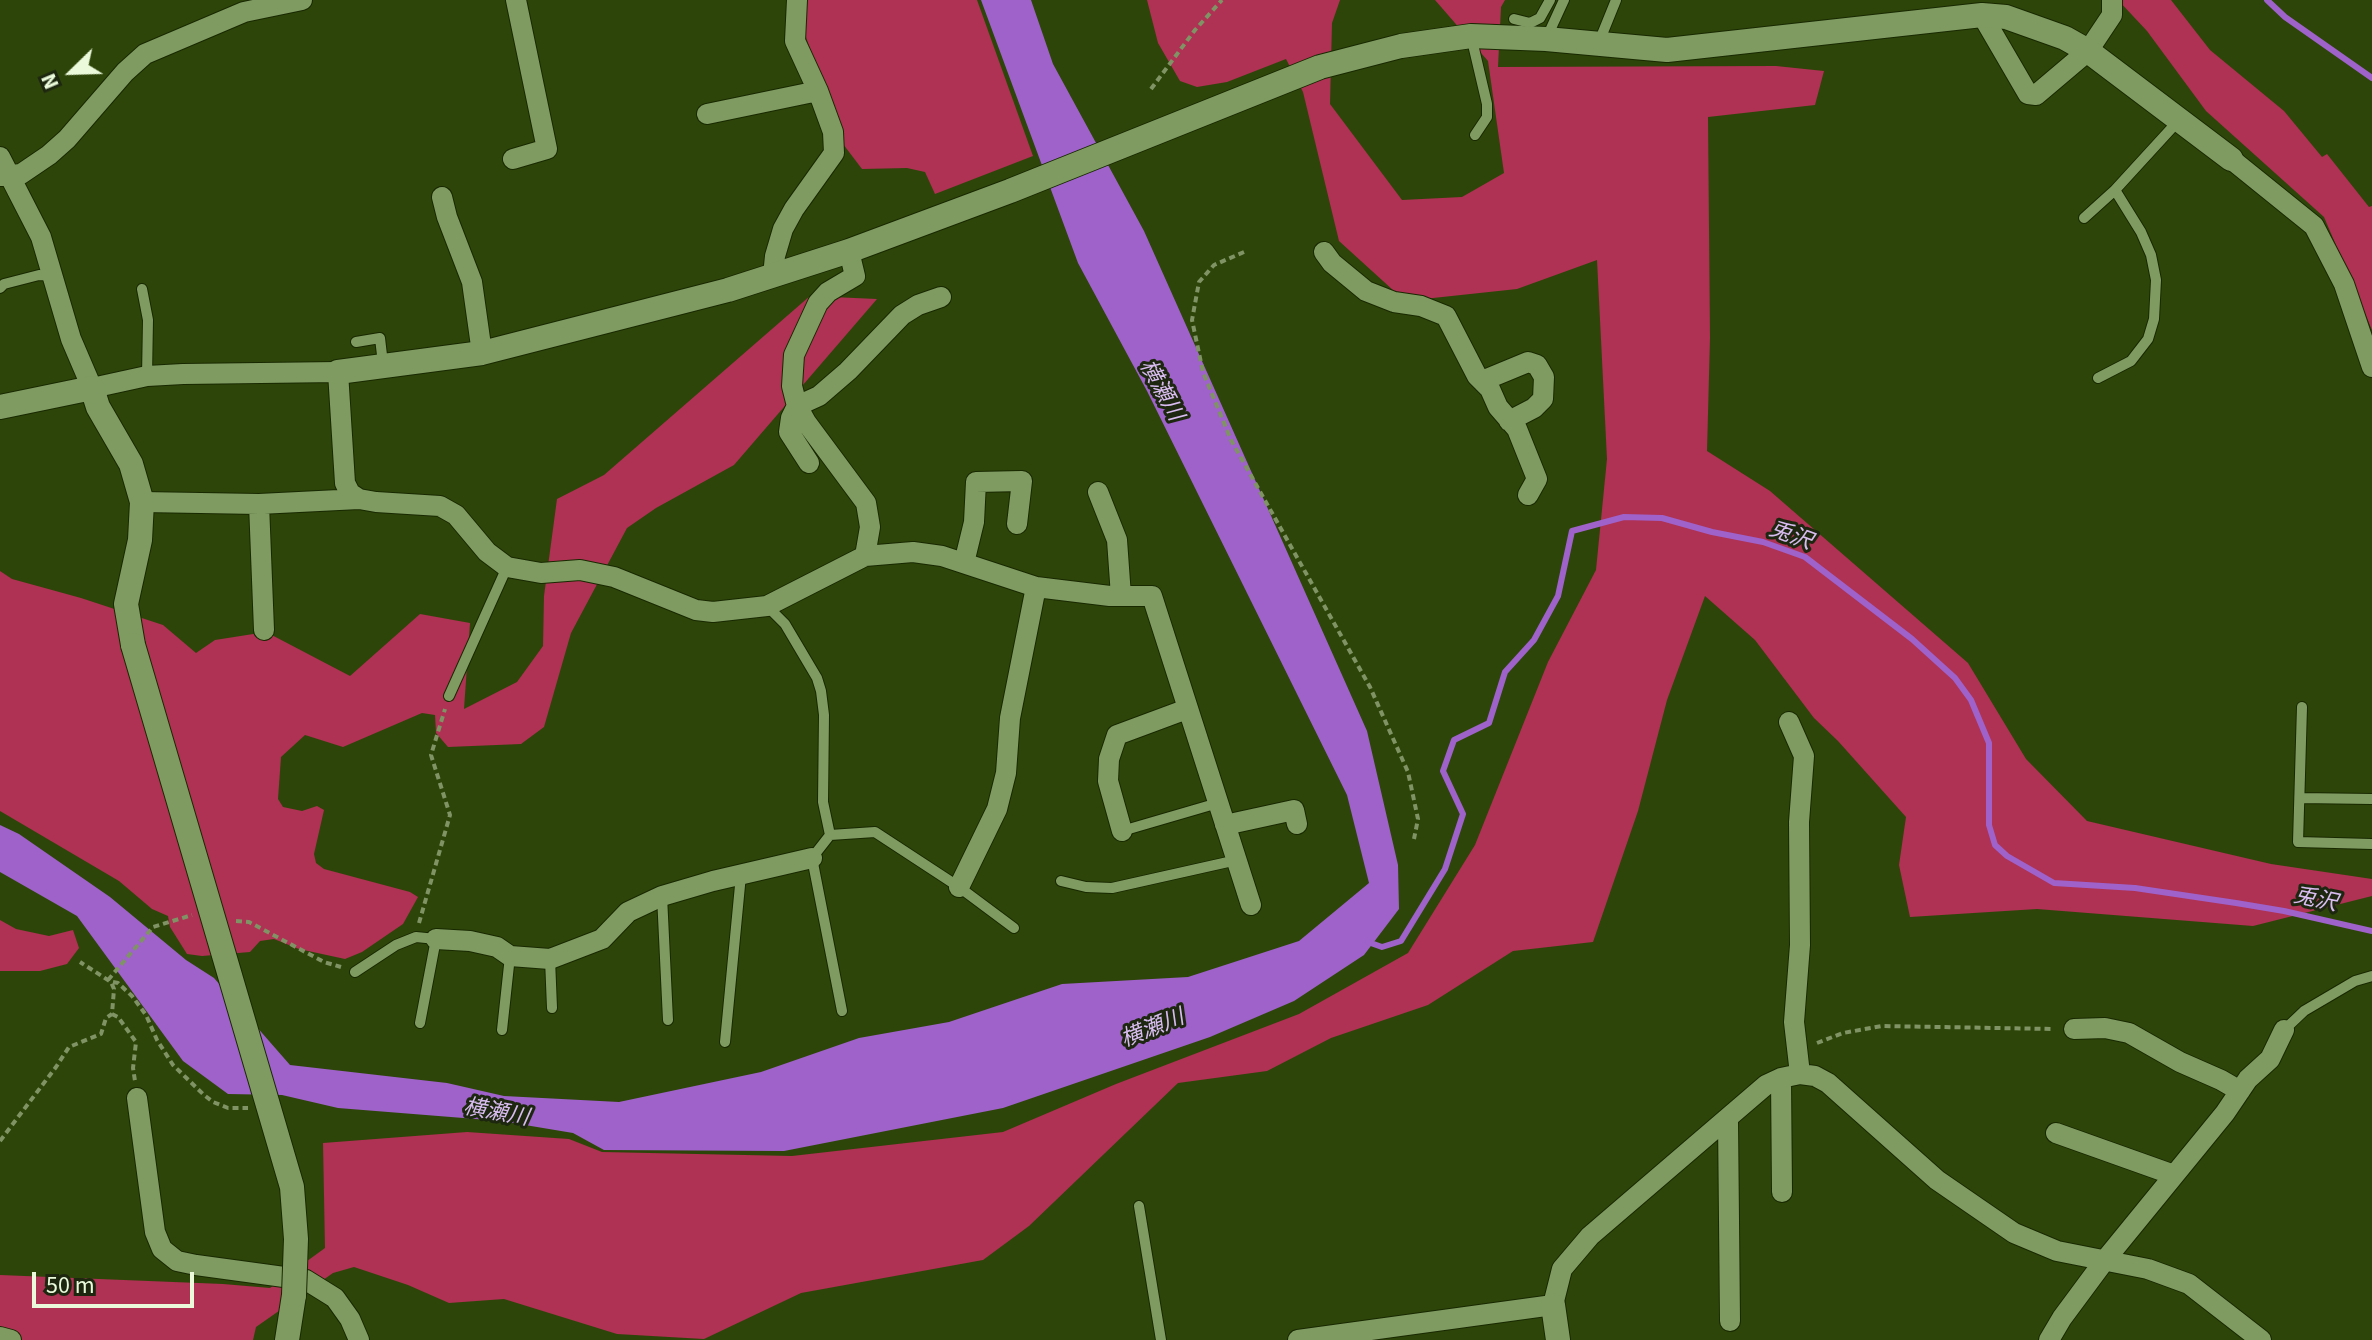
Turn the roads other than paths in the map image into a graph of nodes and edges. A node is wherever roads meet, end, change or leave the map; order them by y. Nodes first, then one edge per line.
1 (302, 0) edge
2 (516, 0) edge
3 (797, 0) edge
4 (1550, 0) edge
5 (1564, 0) edge
6 (1616, 0) edge
7 (2112, 0) edge
8 (1982, 15) junction
9 (1514, 19) dead end
10 (1471, 36) junction
11 (1546, 39) junction
12 (1599, 44) junction
13 (2088, 51) junction
14 (818, 91) junction
15 (707, 114) dead end
16 (2180, 119) junction
17 (1475, 135) dead end
18 (513, 159) dead end
19 (2231, 159) joint
20 (3, 169) edge
21 (2115, 190) junction
22 (442, 197) dead end
23 (2084, 218) dead end
24 (849, 251) junction
25 (1324, 252) dead end
26 (53, 276) junction
27 (773, 276) junction
28 (0, 288) edge
29 (142, 289) dead end
30 (941, 297) dead end
31 (356, 342) dead end
32 (482, 353) junction
33 (383, 366) junction
34 (2372, 367) edge
35 (338, 372) junction
36 (147, 376) junction
37 (2098, 378) dead end
38 (1482, 381) junction
39 (92, 388) junction
40 (797, 406) junction
41 (0, 407) edge
42 (1509, 421) junction
43 (809, 463) dead end
44 (1098, 492) dead end
45 (1528, 495) dead end
46 (359, 499) junction
47 (142, 502) junction
48 (259, 504) junction
49 (1017, 524) dead end
50 (865, 556) junction
51 (964, 563) junction
52 (507, 567) junction
53 (1036, 587) junction
54 (1121, 596) junction
55 (767, 606) junction
56 (264, 630) dead end
57 (449, 696) road end
58 (2302, 707) dead end
59 (1187, 709) junction
60 (1789, 722) dead end
61 (2300, 798) junction
62 (2372, 799) edge
63 (1218, 803) junction
64 (1297, 824) dead end
65 (1225, 825) junction
66 (1122, 831) joint
67 (830, 835) junction
68 (2372, 844) edge
69 (812, 858) junction
70 (1237, 860) junction
71 (741, 875) junction
72 (1061, 881) dead end
73 (959, 887) junction
74 (662, 896) junction
75 (1251, 905) dead end
76 (1014, 928) dead end
77 (426, 938) junction
78 (510, 956) junction
79 (550, 959) junction
80 (355, 972) road end
81 (2372, 976) edge
82 (552, 1008) dead end
83 (842, 1011) dead end
84 (668, 1020) dead end
85 (420, 1023) dead end
86 (2074, 1029) road end
87 (502, 1030) dead end
88 (2284, 1030) joint
89 (725, 1042) dead end
90 (1790, 1076) junction
91 (2240, 1091) junction
92 (137, 1098) road end
93 (1728, 1120) junction
94 (2056, 1133) dead end
95 (2174, 1175) junction
96 (1782, 1192) dead end
97 (1139, 1206) dead end
98 (2105, 1260) junction
99 (1553, 1305) junction
100 (1730, 1321) dead end
101 (0, 1337) edge
102 (11, 1340) edge
103 (287, 1340) edge
104 (359, 1340) edge
105 (1161, 1340) edge
106 (1298, 1340) edge
107 (1558, 1340) edge
108 (2049, 1340) edge
109 (2261, 1340) edge

1 - 20 street
2 - 18 street
3 - 14 street
4 - 9 lane
5 - 11 lane
6 - 12 lane
7 - 13 street
8 - 12 street
8 - 13 street
8 - 13 street
10 - 11 street
10 - 17 lane
10 - 24 street
11 - 12 street
13 - 16 street
14 - 15 street
14 - 27 street
16 - 19 street
16 - 21 lane
19 - 34 street
20 - 26 street
21 - 23 lane
21 - 37 lane
22 - 32 street
24 - 27 street
24 - 40 street
25 - 38 street
26 - 28 lane
26 - 39 street
27 - 32 street
29 - 36 lane
30 - 40 street
31 - 33 lane
32 - 33 street
33 - 35 street
35 - 36 street
35 - 46 street
36 - 39 street
38 - 42 street
38 - 42 street
39 - 41 street
39 - 47 street
40 - 43 street
40 - 50 street
42 - 45 street
44 - 54 street
46 - 48 street
46 - 52 street
47 - 48 street
47 - 103 street, bridge
48 - 56 street
49 - 51 street
50 - 51 street
50 - 55 street
51 - 53 street
52 - 55 street
52 - 57 lane
53 - 54 street
53 - 73 street
54 - 59 street
55 - 67 lane
58 - 61 lane
59 - 63 street
59 - 66 street
60 - 90 street
61 - 62 lane
61 - 68 lane
63 - 65 street
63 - 66 lane
64 - 65 street
65 - 70 street
67 - 69 lane
67 - 73 lane
69 - 71 street
69 - 83 lane
70 - 72 lane
70 - 75 street
71 - 74 street
71 - 89 lane
73 - 76 lane
74 - 79 street
74 - 84 lane
77 - 78 street
77 - 80 lane
77 - 85 lane
78 - 79 street
78 - 87 lane
79 - 82 lane
81 - 88 lane
86 - 91 street
88 - 91 street
90 - 93 street
90 - 96 street
90 - 98 street
91 - 95 street
92 - 104 street
93 - 99 street
93 - 100 street
94 - 95 street
95 - 98 street
97 - 105 lane
98 - 108 street
98 - 109 street
99 - 106 street
99 - 107 street
101 - 102 street

